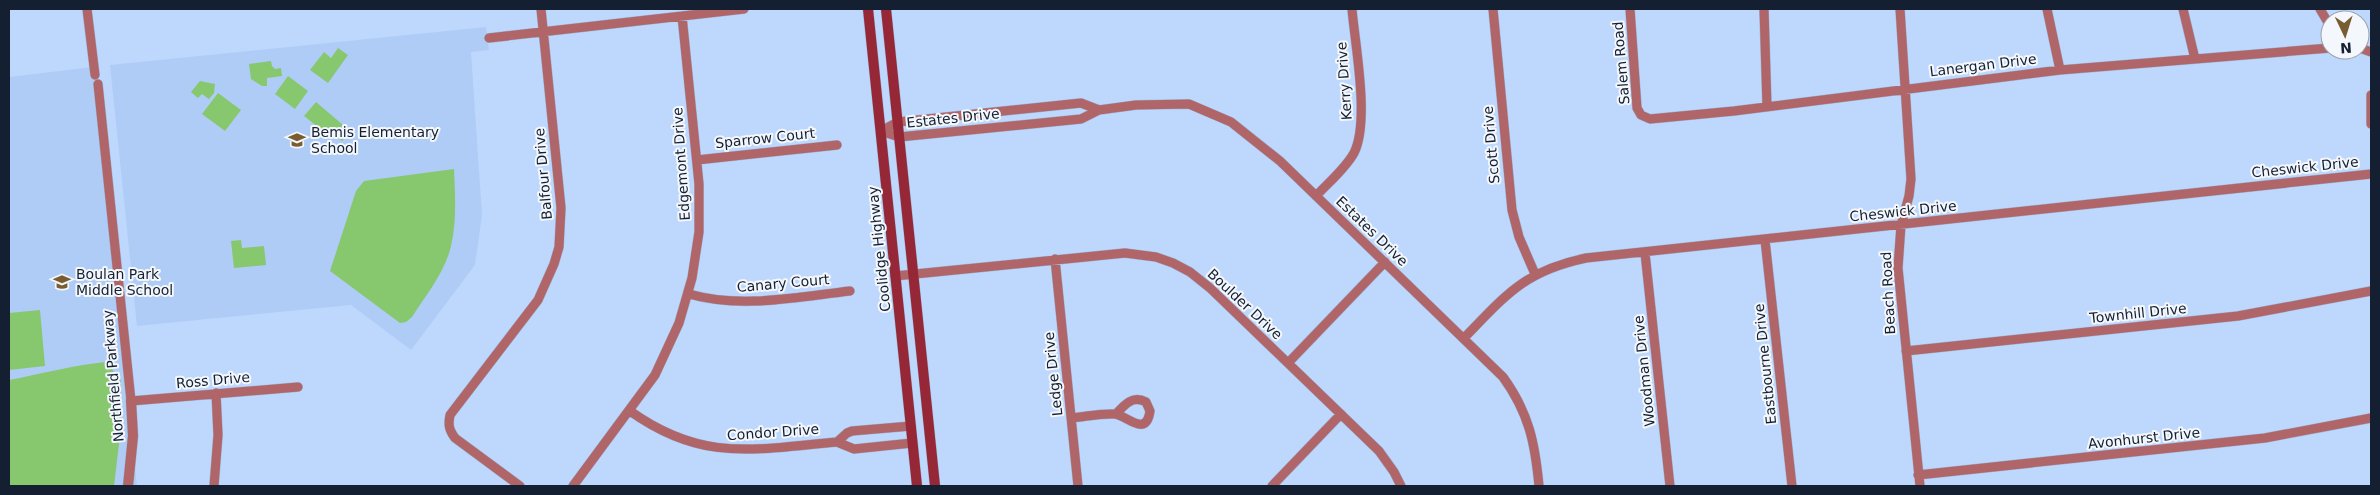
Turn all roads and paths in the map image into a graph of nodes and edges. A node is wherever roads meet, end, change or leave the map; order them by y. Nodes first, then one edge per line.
1 (88, 9) edge
2 (541, 9) edge
3 (744, 9) edge
4 (868, 9) edge
5 (886, 9) edge
6 (1352, 9) edge
7 (1493, 9) edge
8 (1630, 9) edge
9 (1764, 9) edge
10 (1900, 9) edge
11 (2047, 9) edge
12 (2183, 9) edge
13 (682, 16) junction
14 (543, 32) junction
15 (489, 38) dead end
16 (2320, 49) edge
17 (2195, 59) junction
18 (2060, 70) junction
19 (1904, 88) junction
20 (2371, 95) edge
21 (1767, 106) junction
22 (1100, 110) junction
23 (1641, 115) joint
24 (898, 122) junction
25 (2371, 124) edge
26 (881, 131) junction
27 (899, 137) junction
28 (837, 144) dead end
29 (697, 160) junction
30 (2371, 174) edge
31 (1316, 196) junction
32 (1901, 225) junction
33 (1766, 240) junction
34 (1646, 253) junction
35 (1055, 259) junction
36 (1385, 262) junction
37 (913, 274) junction
38 (1535, 274) junction
39 (895, 276) junction
40 (850, 291) dead end
41 (2371, 291) edge
42 (688, 294) junction
43 (1464, 338) junction
44 (1906, 351) junction
45 (1288, 364) junction
46 (298, 387) dead end
47 (216, 393) junction
48 (131, 402) junction
49 (630, 411) junction
50 (1116, 414) dead end
51 (1341, 414) junction
52 (1071, 418) junction
53 (2371, 418) edge
54 (911, 426) junction
55 (837, 442) junction
56 (912, 443) junction
57 (1918, 475) junction
58 (128, 486) edge
59 (214, 486) edge
60 (520, 486) edge
61 (574, 486) edge
62 (917, 486) edge
63 (934, 486) edge
64 (1078, 486) edge
65 (1272, 486) edge
66 (1401, 486) edge
67 (1539, 486) edge
68 (1670, 486) edge
69 (1792, 486) edge
70 (1920, 486) edge

1 - 48 street, Northfield Parkway
2 - 14 street, Balfour Drive
3 - 13 street
4 - 26 main road, Coolidge Highway
5 - 24 main road
6 - 31 street, Kerry Drive
7 - 38 street, Scott Drive
8 - 23 street, Salem Road
9 - 21 street
10 - 19 street, Beach Road
11 - 18 street
12 - 17 street
13 - 14 street
13 - 29 street, Edgemont Drive
14 - 15 street
14 - 60 street, Balfour Drive
16 - 17 street, Lanergan Drive
17 - 18 street, Lanergan Drive
18 - 19 street, Lanergan Drive
19 - 21 street, Lanergan Drive
19 - 32 street, Beach Road
20 - 25 street
21 - 23 street, Lanergan Drive
22 - 24 street, Estates Drive
22 - 27 street, Estates Drive
22 - 31 street, Estates Drive
24 - 26 street, Estates Drive
24 - 27 main road
26 - 27 street, Estates Drive
26 - 39 main road, Coolidge Highway
27 - 37 main road
28 - 29 street, Sparrow Court
29 - 42 street, Edgemont Drive
30 - 32 street, Cheswick Drive
31 - 36 street, Estates Drive
32 - 33 street, Cheswick Drive
32 - 44 street, Beach Road
33 - 34 street, Cheswick Drive
33 - 69 street, Eastbourne Drive
34 - 38 street, Cheswick Drive
34 - 68 street, Woodman Drive
35 - 37 street, Boulder Drive
35 - 45 street, Boulder Drive
35 - 52 street, Ledge Drive
36 - 43 street, Estates Drive
36 - 45 street
37 - 39 street, Boulder Drive
37 - 63 main road
38 - 43 street, Cheswick Drive
39 - 54 main road, Coolidge Highway
40 - 42 street, Canary Court
41 - 44 street, Townhill Drive
42 - 49 street, Edgemont Drive
43 - 67 street, Estates Drive
44 - 57 street, Beach Road
45 - 51 street, Boulder Drive
46 - 47 street, Ross Drive
47 - 48 street, Ross Drive
47 - 59 street
48 - 58 street, Northfield Parkway
49 - 55 street, Condor Drive
49 - 61 street, Edgemont Drive
50 - 52 street
51 - 65 street
51 - 66 street, Boulder Drive
52 - 64 street, Ledge Drive
53 - 57 street, Avonhurst Drive
54 - 55 street, Condor Drive
54 - 56 main road, Coolidge Highway
55 - 56 street, Condor Drive
56 - 62 main road, Coolidge Highway
57 - 70 street, Beach Road

